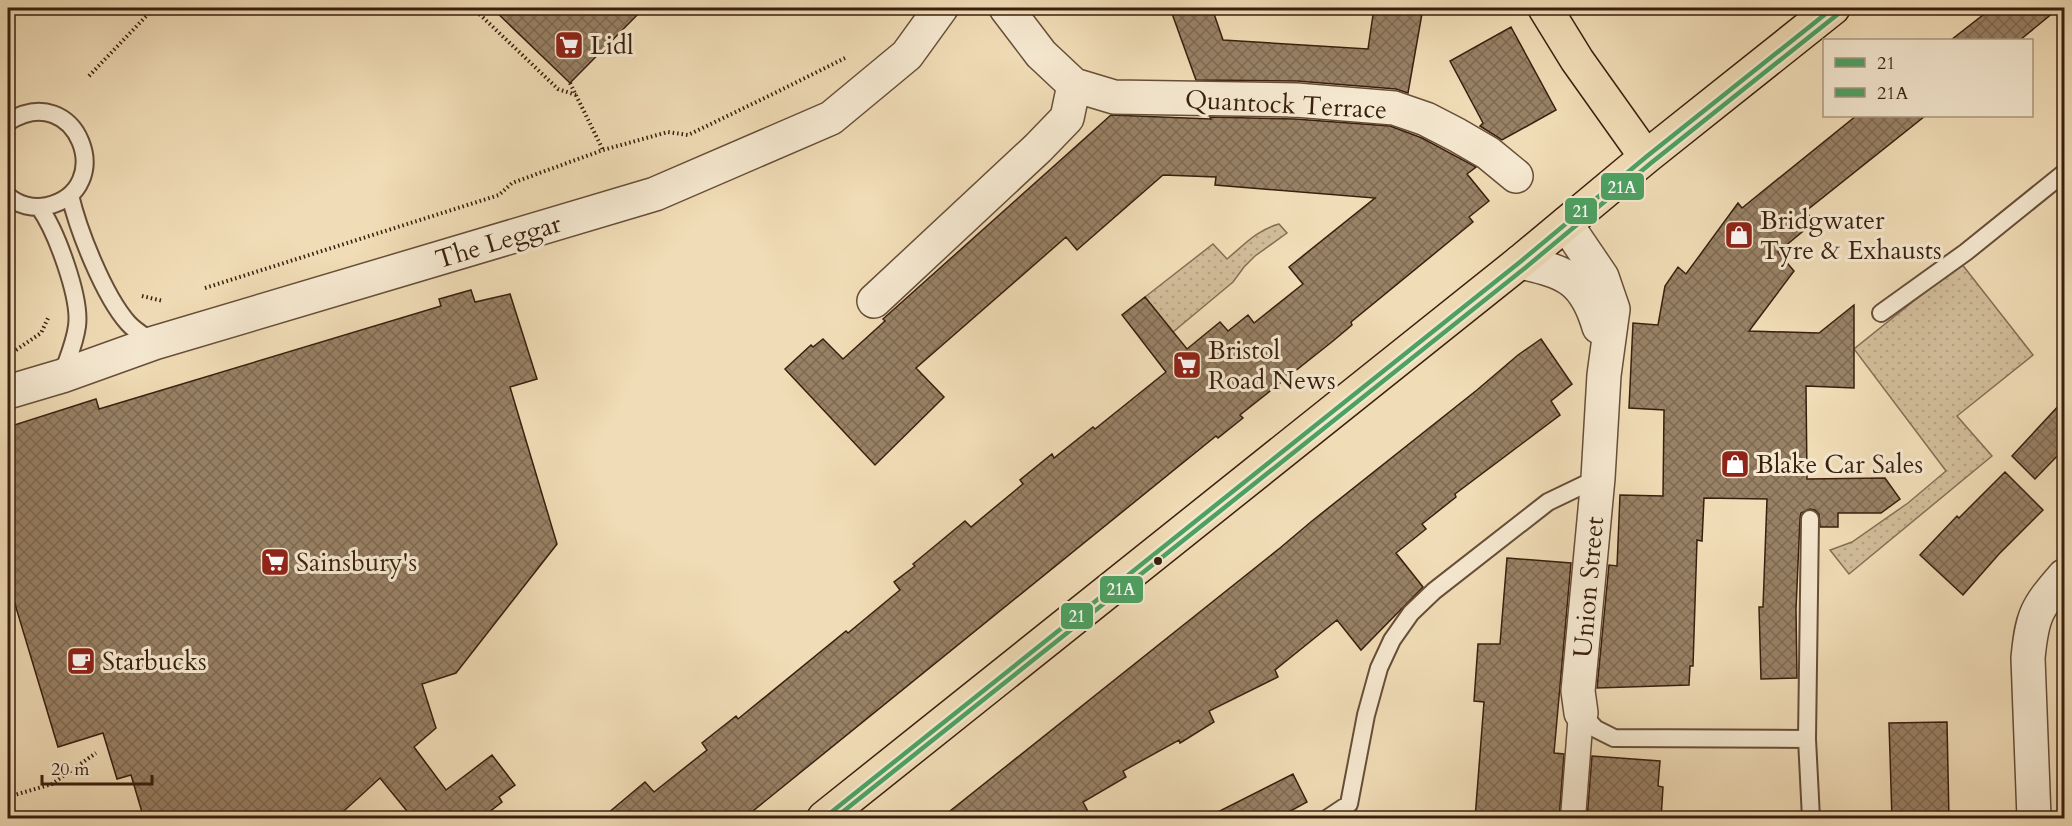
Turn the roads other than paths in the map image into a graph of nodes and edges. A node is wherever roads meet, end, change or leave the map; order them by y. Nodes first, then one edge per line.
1 (941, 8) edge
2 (1006, 8) edge
3 (1545, 8) edge
4 (1833, 8) edge
5 (1074, 85) junction
6 (8, 122) edge
7 (1646, 157) junction
8 (2064, 173) edge
9 (1516, 176) dead end
10 (70, 195) junction
11 (8, 196) edge
12 (39, 207) junction
13 (1566, 224) junction
14 (1520, 262) junction
15 (874, 301) dead end
16 (1881, 313) dead end
17 (154, 343) junction
18 (1608, 355) junction
19 (62, 376) junction
20 (8, 392) edge
21 (1598, 478) junction
22 (1810, 519) dead end
23 (2064, 576) edge
24 (1581, 713) junction
25 (1807, 739) junction
26 (1349, 812) edge
27 (824, 819) edge
28 (1328, 819) edge
29 (1573, 819) edge
30 (1811, 819) edge
31 (2034, 819) edge

1 - 17 street, The Leggar
2 - 5 street, Quantock Terrace
3 - 7 main road
4 - 7 main road
5 - 9 street, Quantock Terrace
5 - 15 street
6 - 10 lane
7 - 13 main road
8 - 16 lane
10 - 12 lane
10 - 17 lane
11 - 12 lane
12 - 19 lane
13 - 14 main road
13 - 18 street, Union Street
14 - 18 street, Union Street
14 - 27 main road
17 - 19 street, The Leggar
18 - 21 street, Union Street
19 - 20 street, The Leggar
21 - 24 street, Union Street
21 - 26 lane
22 - 25 lane
23 - 31 street
24 - 25 lane
24 - 29 street, Union Street
25 - 30 lane
26 - 28 lane

